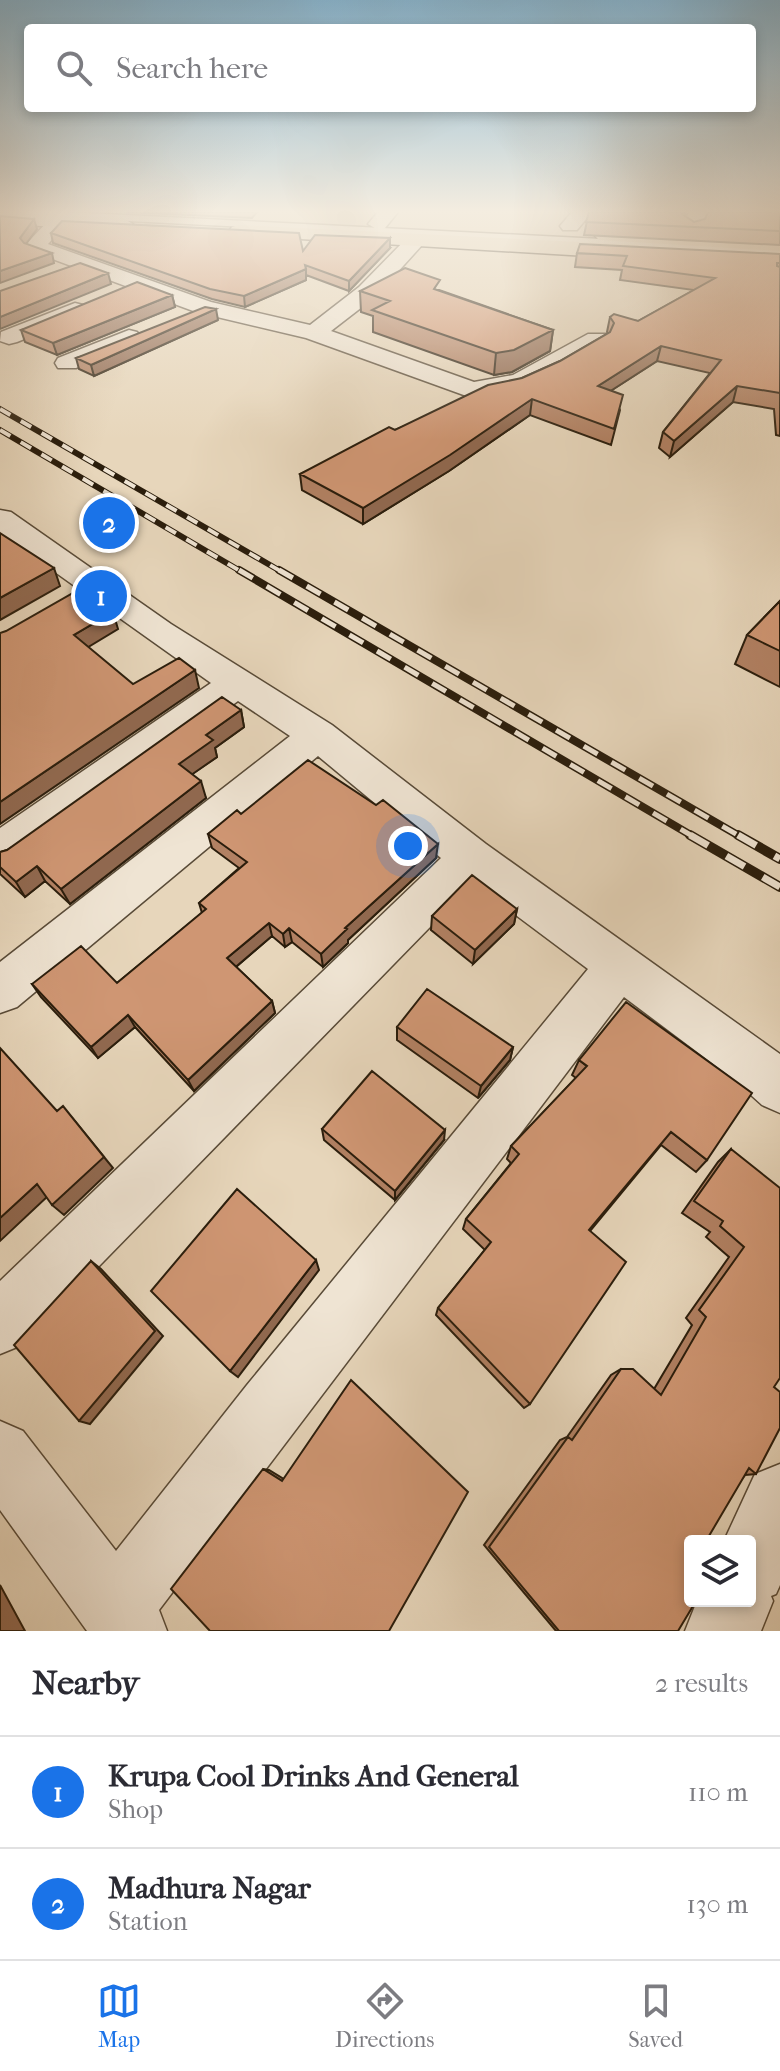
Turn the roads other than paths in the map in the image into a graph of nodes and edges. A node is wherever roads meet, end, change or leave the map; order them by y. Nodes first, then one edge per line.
1 (127, 288) edge
2 (153, 288) edge
3 (371, 288) edge
4 (204, 307) junction
5 (177, 318) edge
6 (149, 329) edge
7 (314, 333) junction
8 (9, 337) dead end
9 (597, 339) edge
10 (67, 363) dead end
11 (0, 519) edge
12 (237, 683) junction
13 (318, 735) junction
14 (0, 851) edge
15 (471, 857) junction
16 (619, 967) junction
17 (0, 991) edge
18 (780, 1087) edge
19 (0, 1323) edge
20 (0, 1454) edge
21 (780, 1499) edge
22 (756, 1554) edge
23 (733, 1607) edge
24 (124, 1620) edge
25 (723, 1631) edge

1 - 8 street
2 - 4 street
3 - 7 street
4 - 5 street
4 - 7 street
6 - 10 street
7 - 9 street
11 - 12 street
12 - 13 street
12 - 14 street
13 - 15 street
13 - 17 street
15 - 16 street
15 - 19 street
16 - 18 street
16 - 24 street
20 - 24 street
21 - 22 street
23 - 25 street

